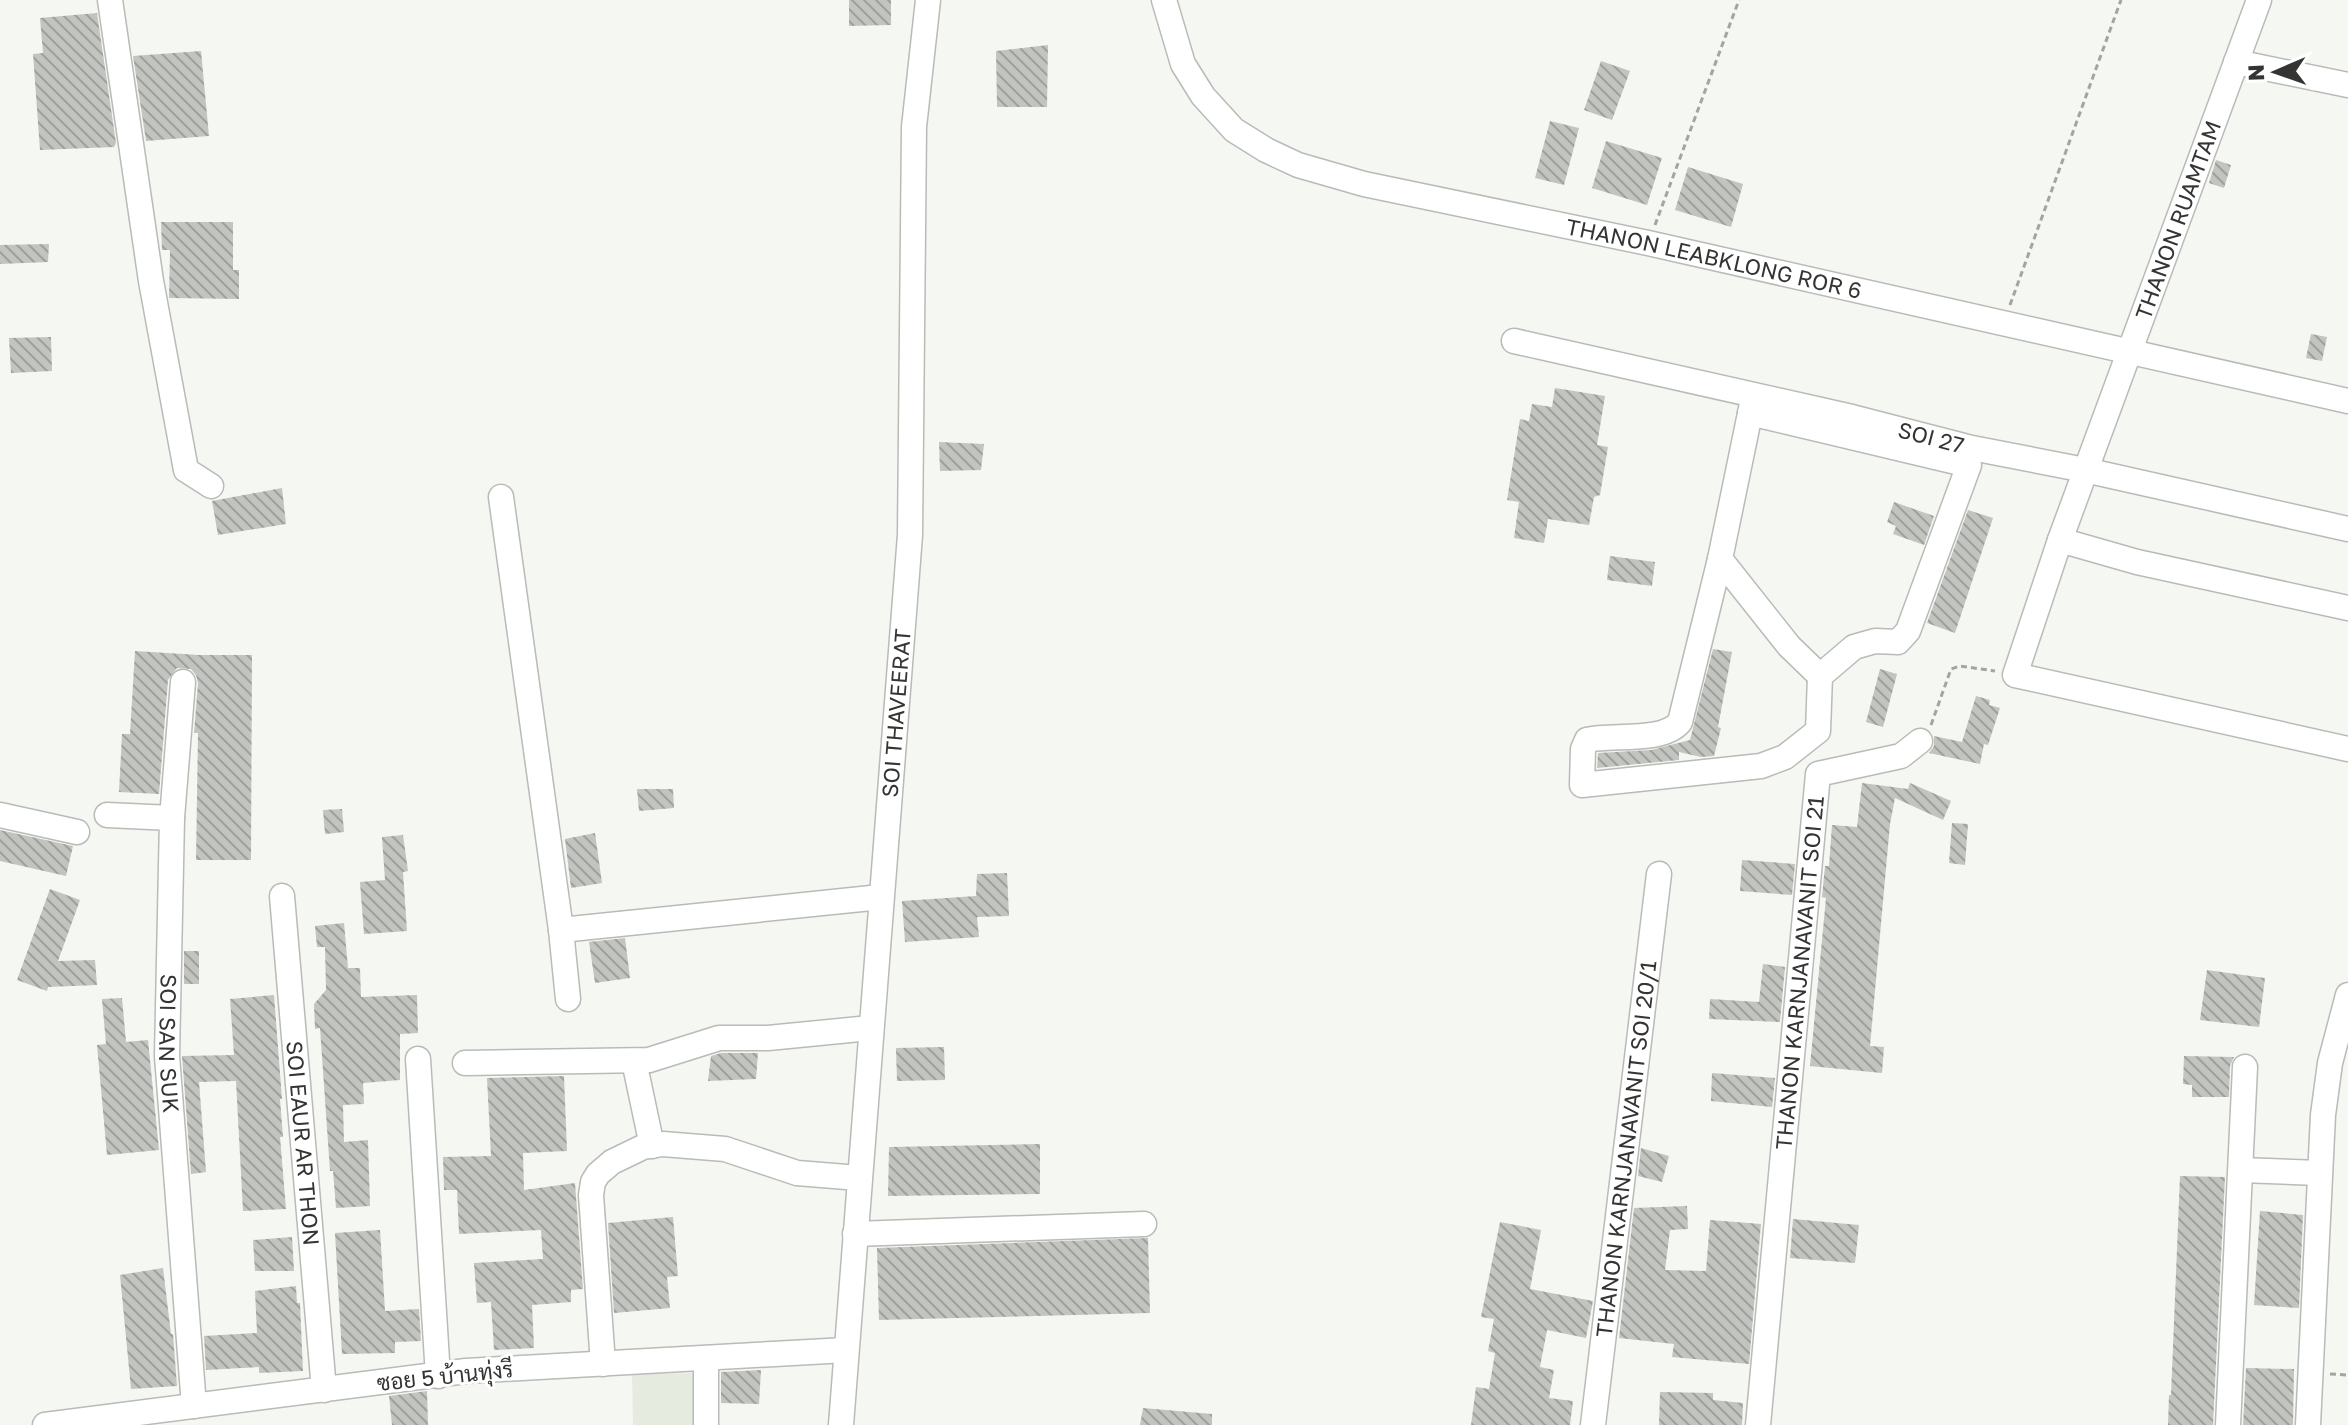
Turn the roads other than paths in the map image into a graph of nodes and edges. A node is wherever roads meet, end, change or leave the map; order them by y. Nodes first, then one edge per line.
1 (110, 0) edge
2 (928, 0) edge
3 (1164, 0) edge
4 (2259, 0) edge
5 (2236, 62) junction
6 (2348, 85) edge
7 (1514, 341) dead end
8 (2130, 350) junction
9 (2348, 401) edge
10 (1752, 404) junction
11 (2085, 470) junction
12 (211, 486) dead end
13 (501, 497) dead end
14 (2348, 529) edge
15 (2060, 540) junction
16 (1720, 559) junction
17 (2348, 608) edge
18 (1820, 676) junction
19 (183, 682) dead end
20 (1818, 731) junction
21 (1920, 741) road end
22 (2348, 749) edge
23 (1818, 774) junction
24 (0, 815) edge
25 (107, 815) dead end
26 (172, 818) junction
27 (77, 832) dead end
28 (1659, 874) dead end
29 (282, 896) dead end
30 (881, 897) junction
31 (561, 930) junction
32 (2348, 995) edge
33 (568, 999) dead end
34 (870, 1028) junction
35 (418, 1059) dead end
36 (634, 1061) junction
37 (465, 1063) dead end
38 (2245, 1067) dead end
39 (652, 1146) junction
40 (2241, 1170) junction
41 (2319, 1173) junction
42 (859, 1178) junction
43 (1144, 1224) dead end
44 (855, 1234) junction
45 (846, 1350) junction
46 (706, 1359) junction
47 (603, 1364) junction
48 (438, 1376) junction
49 (324, 1390) junction
50 (208, 1411) edge
51 (45, 1425) edge
52 (706, 1425) edge
53 (841, 1425) edge
54 (1593, 1425) edge
55 (1758, 1425) edge
56 (2228, 1425) edge
57 (2308, 1425) edge

1 - 12 street
2 - 30 street, SOI THAVEERAT
3 - 8 street, THANON LEABKLONG ROR 6
4 - 5 street, THANON RUAMTAM
5 - 6 street
5 - 8 street, THANON RUAMTAM
7 - 10 street, SOI 27
8 - 9 street, THANON LEABKLONG ROR 6
8 - 11 street, THANON RUAMTAM
10 - 11 street, SOI 27
10 - 16 street
10 - 18 street
11 - 14 street, SOI 27
11 - 15 street, THANON RUAMTAM
13 - 31 street
15 - 17 street
15 - 22 street, THANON RUAMTAM
16 - 18 street
16 - 20 street
18 - 20 street
19 - 26 street, SOI SAN SUK
20 - 23 street
21 - 23 street, THANON KARNJANAVANIT SOI 21
23 - 55 street, THANON KARNJANAVANIT SOI 21
24 - 27 street
25 - 26 street
26 - 50 street, SOI SAN SUK
28 - 54 street, THANON KARNJANAVANIT SOI 20/1
29 - 49 street, SOI EAUR AR THON
30 - 31 street
30 - 34 street, SOI THAVEERAT
31 - 33 street
32 - 41 street
34 - 36 street
34 - 42 street, SOI THAVEERAT
35 - 48 street
36 - 37 street
36 - 39 street
38 - 40 street
39 - 42 street
39 - 47 street
40 - 41 street
40 - 56 street
41 - 57 street
42 - 44 street, SOI THAVEERAT
43 - 44 street
44 - 45 street, SOI THAVEERAT
45 - 46 street, ซอย 5 บ้านทุ่งรี
45 - 53 street, SOI THAVEERAT
46 - 47 street, ซอย 5 บ้านทุ่งรี
46 - 52 street
47 - 48 street, ซอย 5 บ้านทุ่งรี
48 - 49 street, ซอย 5 บ้านทุ่งรี
49 - 50 street, ซอย 5 บ้านทุ่งรี
50 - 51 street, ซอย 5 บ้านทุ่งรี

